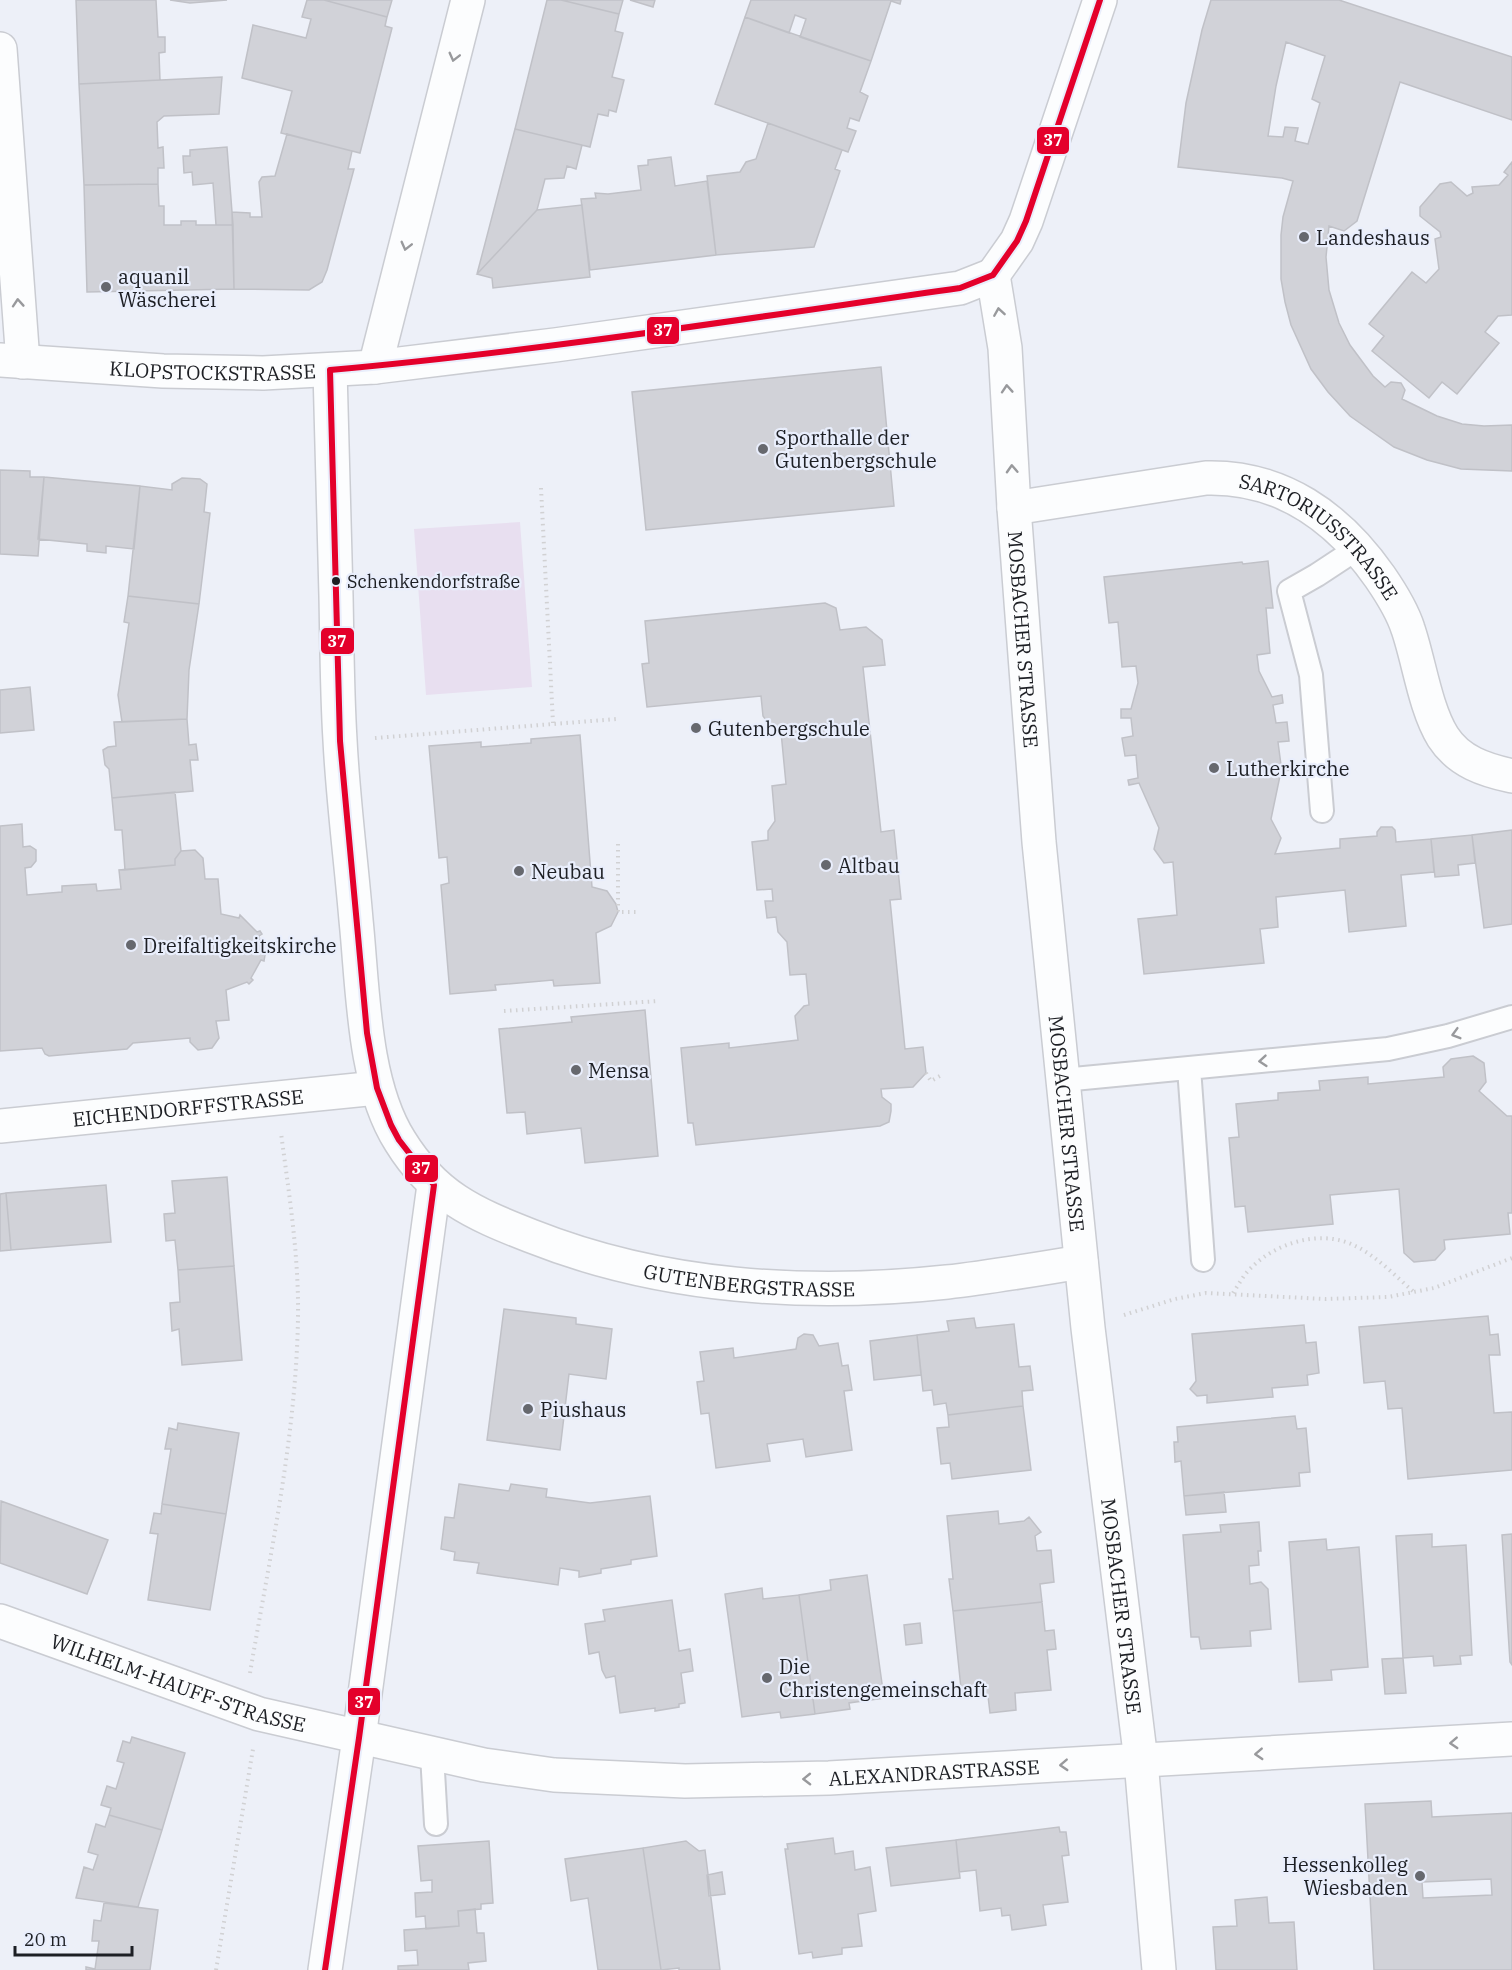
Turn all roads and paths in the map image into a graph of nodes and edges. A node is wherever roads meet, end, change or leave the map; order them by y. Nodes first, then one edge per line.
1 (468, 0) edge
2 (1100, 0) edge
3 (0, 49) edge
4 (993, 275) junction
5 (11, 361) edge
6 (375, 367) junction
7 (330, 370) junction
8 (541, 488) dead end
9 (1014, 508) junction
10 (1358, 548) junction
11 (617, 719) dead end
12 (553, 723) junction
13 (340, 741) junction
14 (1512, 776) edge
15 (1322, 812) dead end
16 (618, 844) dead end
17 (637, 912) dead end
18 (659, 1001) dead end
19 (504, 1011) dead end
20 (1512, 1017) edge
21 (1189, 1068) junction
22 (926, 1072) dead end
23 (940, 1076) dead end
24 (1063, 1080) junction
25 (377, 1088) junction
26 (277, 1098) junction
27 (0, 1126) edge
28 (434, 1185) junction
29 (1512, 1258) edge
30 (1203, 1260) dead end
31 (1081, 1262) junction
32 (1233, 1293) junction
33 (1414, 1293) junction
34 (1088, 1328) junction
35 (0, 1621) edge
36 (251, 1711) junction
37 (359, 1738) junction
38 (1512, 1739) edge
39 (432, 1754) junction
40 (1141, 1761) junction
41 (436, 1824) dead end
42 (216, 1970) edge
43 (325, 1970) edge
44 (1159, 1970) edge

1 -> 6 street
2 - 4 street
5 -> 3 street
4 - 6 street, KLOPSTOCKSTRASSE
9 -> 4 street, MOSBACHER STRASSE
5 - 7 street, KLOPSTOCKSTRASSE
6 - 7 street, KLOPSTOCKSTRASSE
7 - 13 street, GUTENBERGSTRASSE
8 - 12 path
9 - 10 street, SARTORIUSSTRASSE
9 - 24 street, MOSBACHER STRASSE
10 - 14 street, SARTORIUSSTRASSE
10 - 15 lane
11 - 12 path
12 - 13 path
13 - 25 street, GUTENBERGSTRASSE
16 - 17 path
18 - 19 path
20 -> 21 lane
21 - 24 lane
21 - 30 lane
22 - 23 path
24 - 31 street, MOSBACHER STRASSE
25 - 26 street, EICHENDORFFSTRASSE
25 - 28 street, GUTENBERGSTRASSE
26 - 27 street, EICHENDORFFSTRASSE
26 - 36 path
28 - 31 street, GUTENBERGSTRASSE
28 - 37 street
29 - 33 path
31 - 34 street, MOSBACHER STRASSE
32 - 33 path
32 - 33 path
32 - 34 path
34 - 40 street, MOSBACHER STRASSE
35 - 36 street, WILHELM-HAUFF-STRASSE
36 - 37 street, WILHELM-HAUFF-STRASSE
36 - 42 path
37 - 39 street, ALEXANDRASTRASSE
37 - 43 street
38 -> 40 street, ALEXANDRASTRASSE
40 -> 39 street, ALEXANDRASTRASSE
39 - 41 lane
40 - 44 street, MOSBACHER STRASSE

